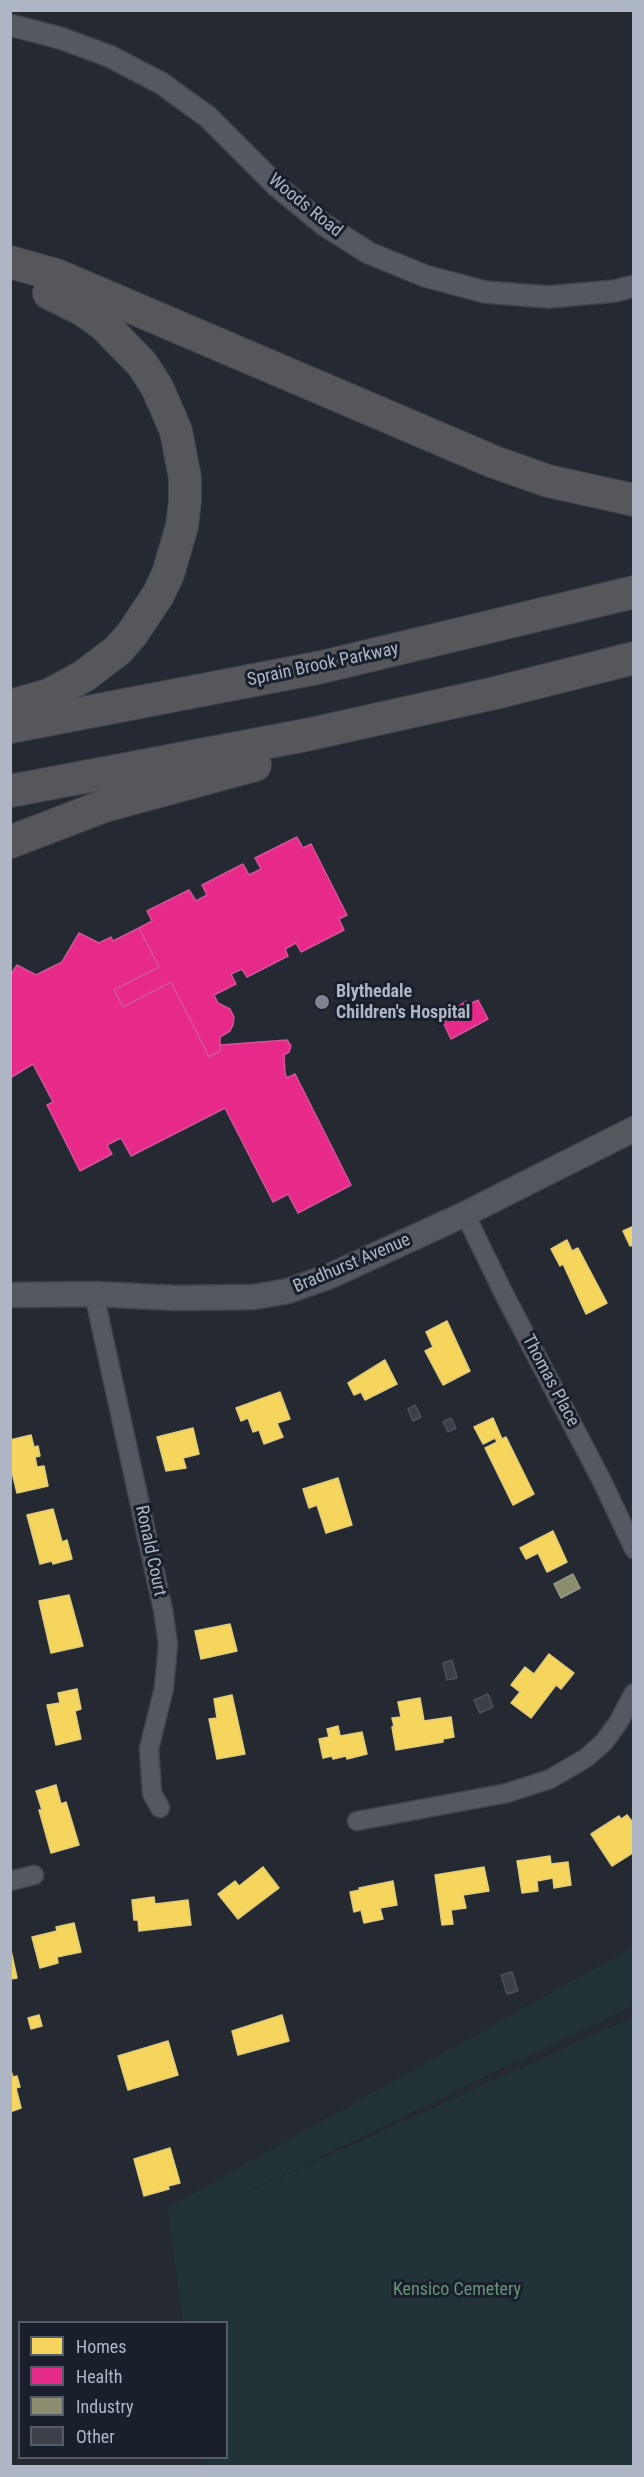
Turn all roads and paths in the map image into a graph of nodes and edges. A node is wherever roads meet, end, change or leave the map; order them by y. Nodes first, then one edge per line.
1 (10, 25) edge
2 (10, 262) edge
3 (10, 281) edge
4 (633, 286) edge
5 (633, 500) edge
6 (633, 592) edge
7 (633, 658) edge
8 (560, 677) junction
9 (10, 706) edge
10 (10, 727) edge
11 (10, 791) edge
12 (10, 842) edge
13 (633, 1130) edge
14 (465, 1214) junction
15 (94, 1294) junction
16 (10, 1295) edge
17 (633, 1549) edge
18 (633, 1693) edge
19 (160, 1808) dead end
20 (357, 1821) dead end
21 (34, 1875) dead end
22 (10, 1881) edge

1 - 4 street, Woods Road
2 - 5 highway
3 - 9 highway
6 - 10 highway, Sprain Brook Parkway
7 - 8 highway
8 - 11 highway
8 - 12 highway
13 - 14 main road, Bradhurst Avenue
14 - 15 main road, Bradhurst Avenue
14 - 17 street, Thomas Place
15 - 16 main road, Bradhurst Avenue
15 - 19 street, Ronald Court
18 - 20 street
21 - 22 street

